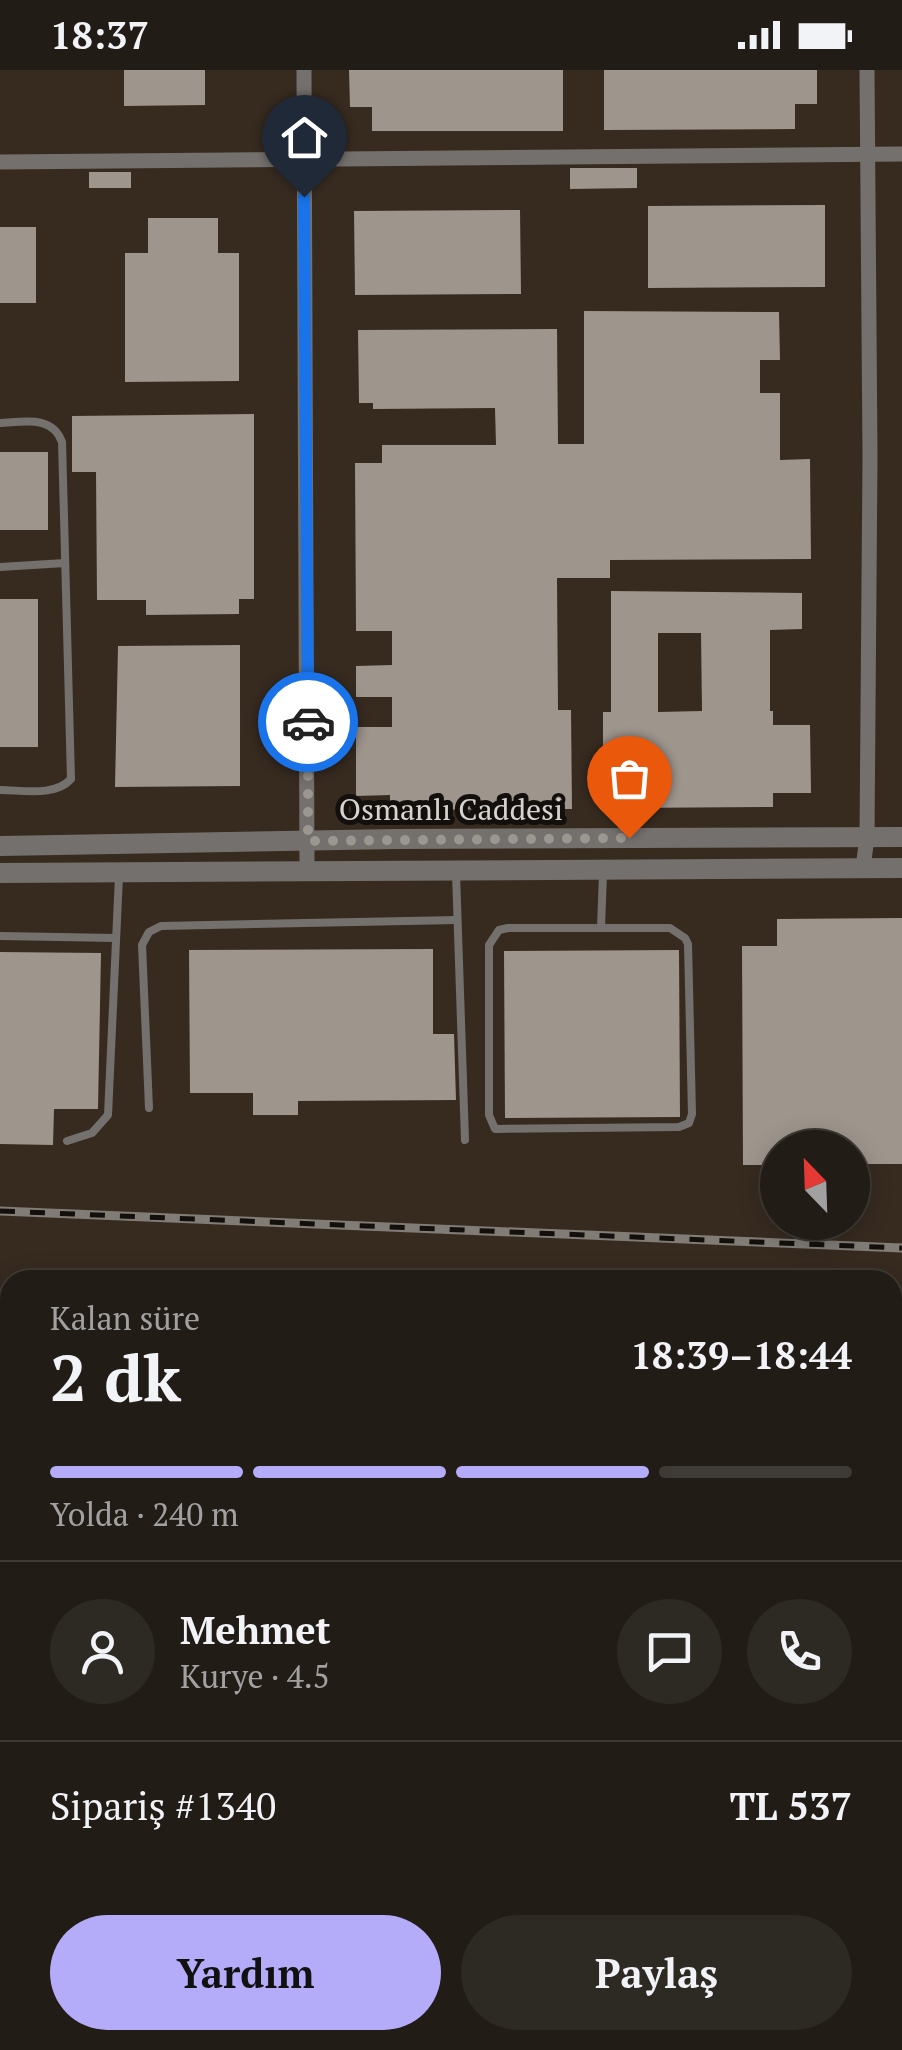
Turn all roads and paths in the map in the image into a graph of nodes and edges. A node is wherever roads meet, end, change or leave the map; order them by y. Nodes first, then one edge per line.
1 (304, 70) edge
2 (867, 70) edge
3 (868, 154) junction
4 (902, 154) edge
5 (304, 160) junction
6 (0, 162) edge
7 (0, 423) edge
8 (65, 563) junction
9 (0, 566) edge
10 (0, 790) edge
11 (867, 837) junction
12 (629, 838) junction
13 (902, 838) edge
14 (308, 841) junction
15 (0, 846) edge
16 (862, 868) junction
17 (902, 868) edge
18 (307, 869) junction
19 (456, 869) junction
20 (603, 869) junction
21 (628, 869) junction
22 (119, 872) junction
23 (0, 873) edge
24 (457, 920) junction
25 (601, 928) junction
26 (0, 936) edge
27 (116, 938) junction
28 (150, 1108) dead end
29 (465, 1140) dead end
30 (67, 1141) dead end

1 - 5 street
2 - 3 street
3 - 4 street
3 - 5 street
3 - 11 street
5 - 6 street
5 - 14 street
7 - 8 lane
8 - 9 lane
8 - 10 lane
11 - 12 street, Osmanlı Caddesi
11 - 13 street, Osmanlı Caddesi
11 - 16 street
12 - 14 street, Osmanlı Caddesi
12 - 21 street
14 - 15 street, Osmanlı Caddesi
14 - 18 street
16 - 17 street
16 - 21 street
18 - 19 street
18 - 22 street
19 - 20 street
19 - 24 lane
20 - 21 street
20 - 25 lane
22 - 23 street
22 - 27 lane
24 - 28 lane
24 - 29 lane
25 - 25 lane
26 - 27 lane
27 - 30 lane

